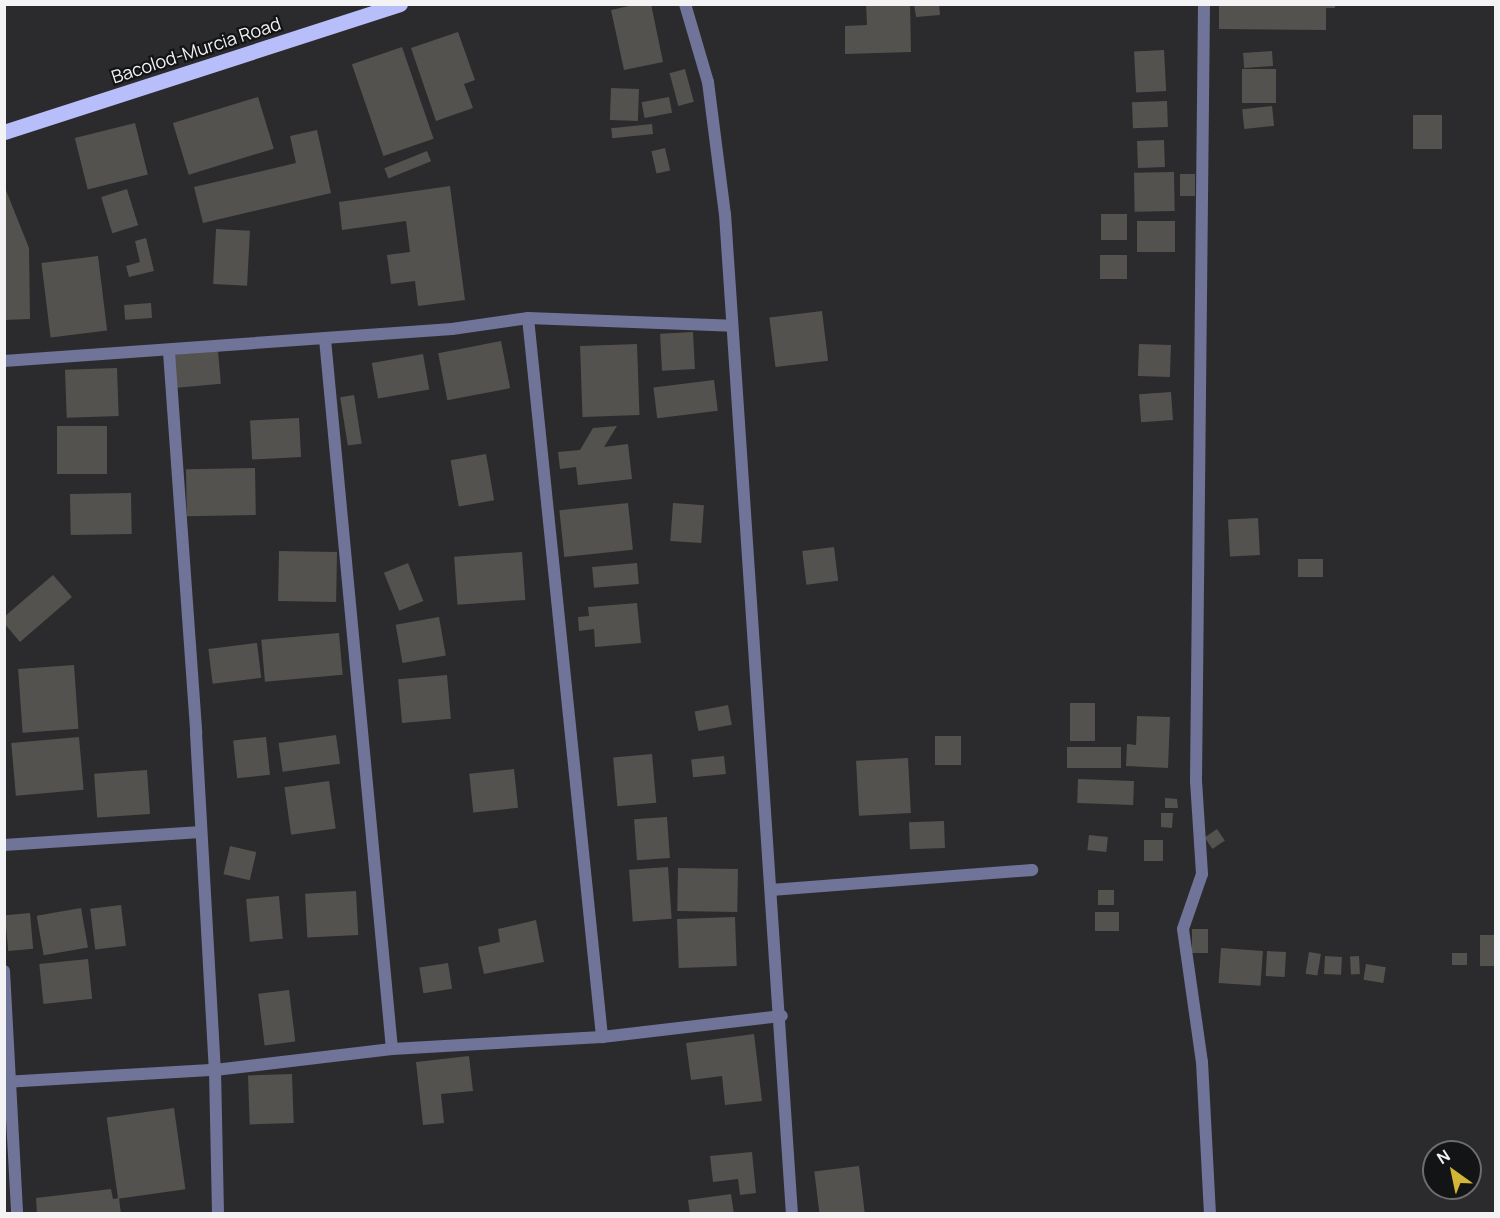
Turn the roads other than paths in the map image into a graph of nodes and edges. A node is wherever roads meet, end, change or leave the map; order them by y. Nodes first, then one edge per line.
1 (400, 4) edge
2 (685, 4) edge
3 (1204, 4) edge
4 (4, 132) edge
5 (528, 318) junction
6 (732, 326) junction
7 (325, 339) junction
8 (169, 352) junction
9 (4, 361) edge
10 (201, 832) junction
11 (4, 846) edge
12 (1032, 870) dead end
13 (771, 890) junction
14 (4, 971) edge
15 (782, 1016) junction
16 (603, 1037) junction
17 (392, 1049) junction
18 (215, 1070) junction
19 (7, 1082) edge
20 (17, 1214) edge
21 (218, 1214) edge
22 (792, 1214) edge
23 (1210, 1214) edge

1 - 4 main road, Bacolod-Murcia Road
2 - 6 street
3 - 23 street
5 - 6 street
5 - 7 street
5 - 16 street
6 - 13 street
7 - 8 street
7 - 17 street
8 - 9 street
8 - 10 street
10 - 11 street
10 - 18 street
12 - 13 street
13 - 15 street
14 - 19 street
15 - 16 street
15 - 22 street
16 - 17 street
17 - 18 street
18 - 19 street
18 - 21 street
19 - 20 street

